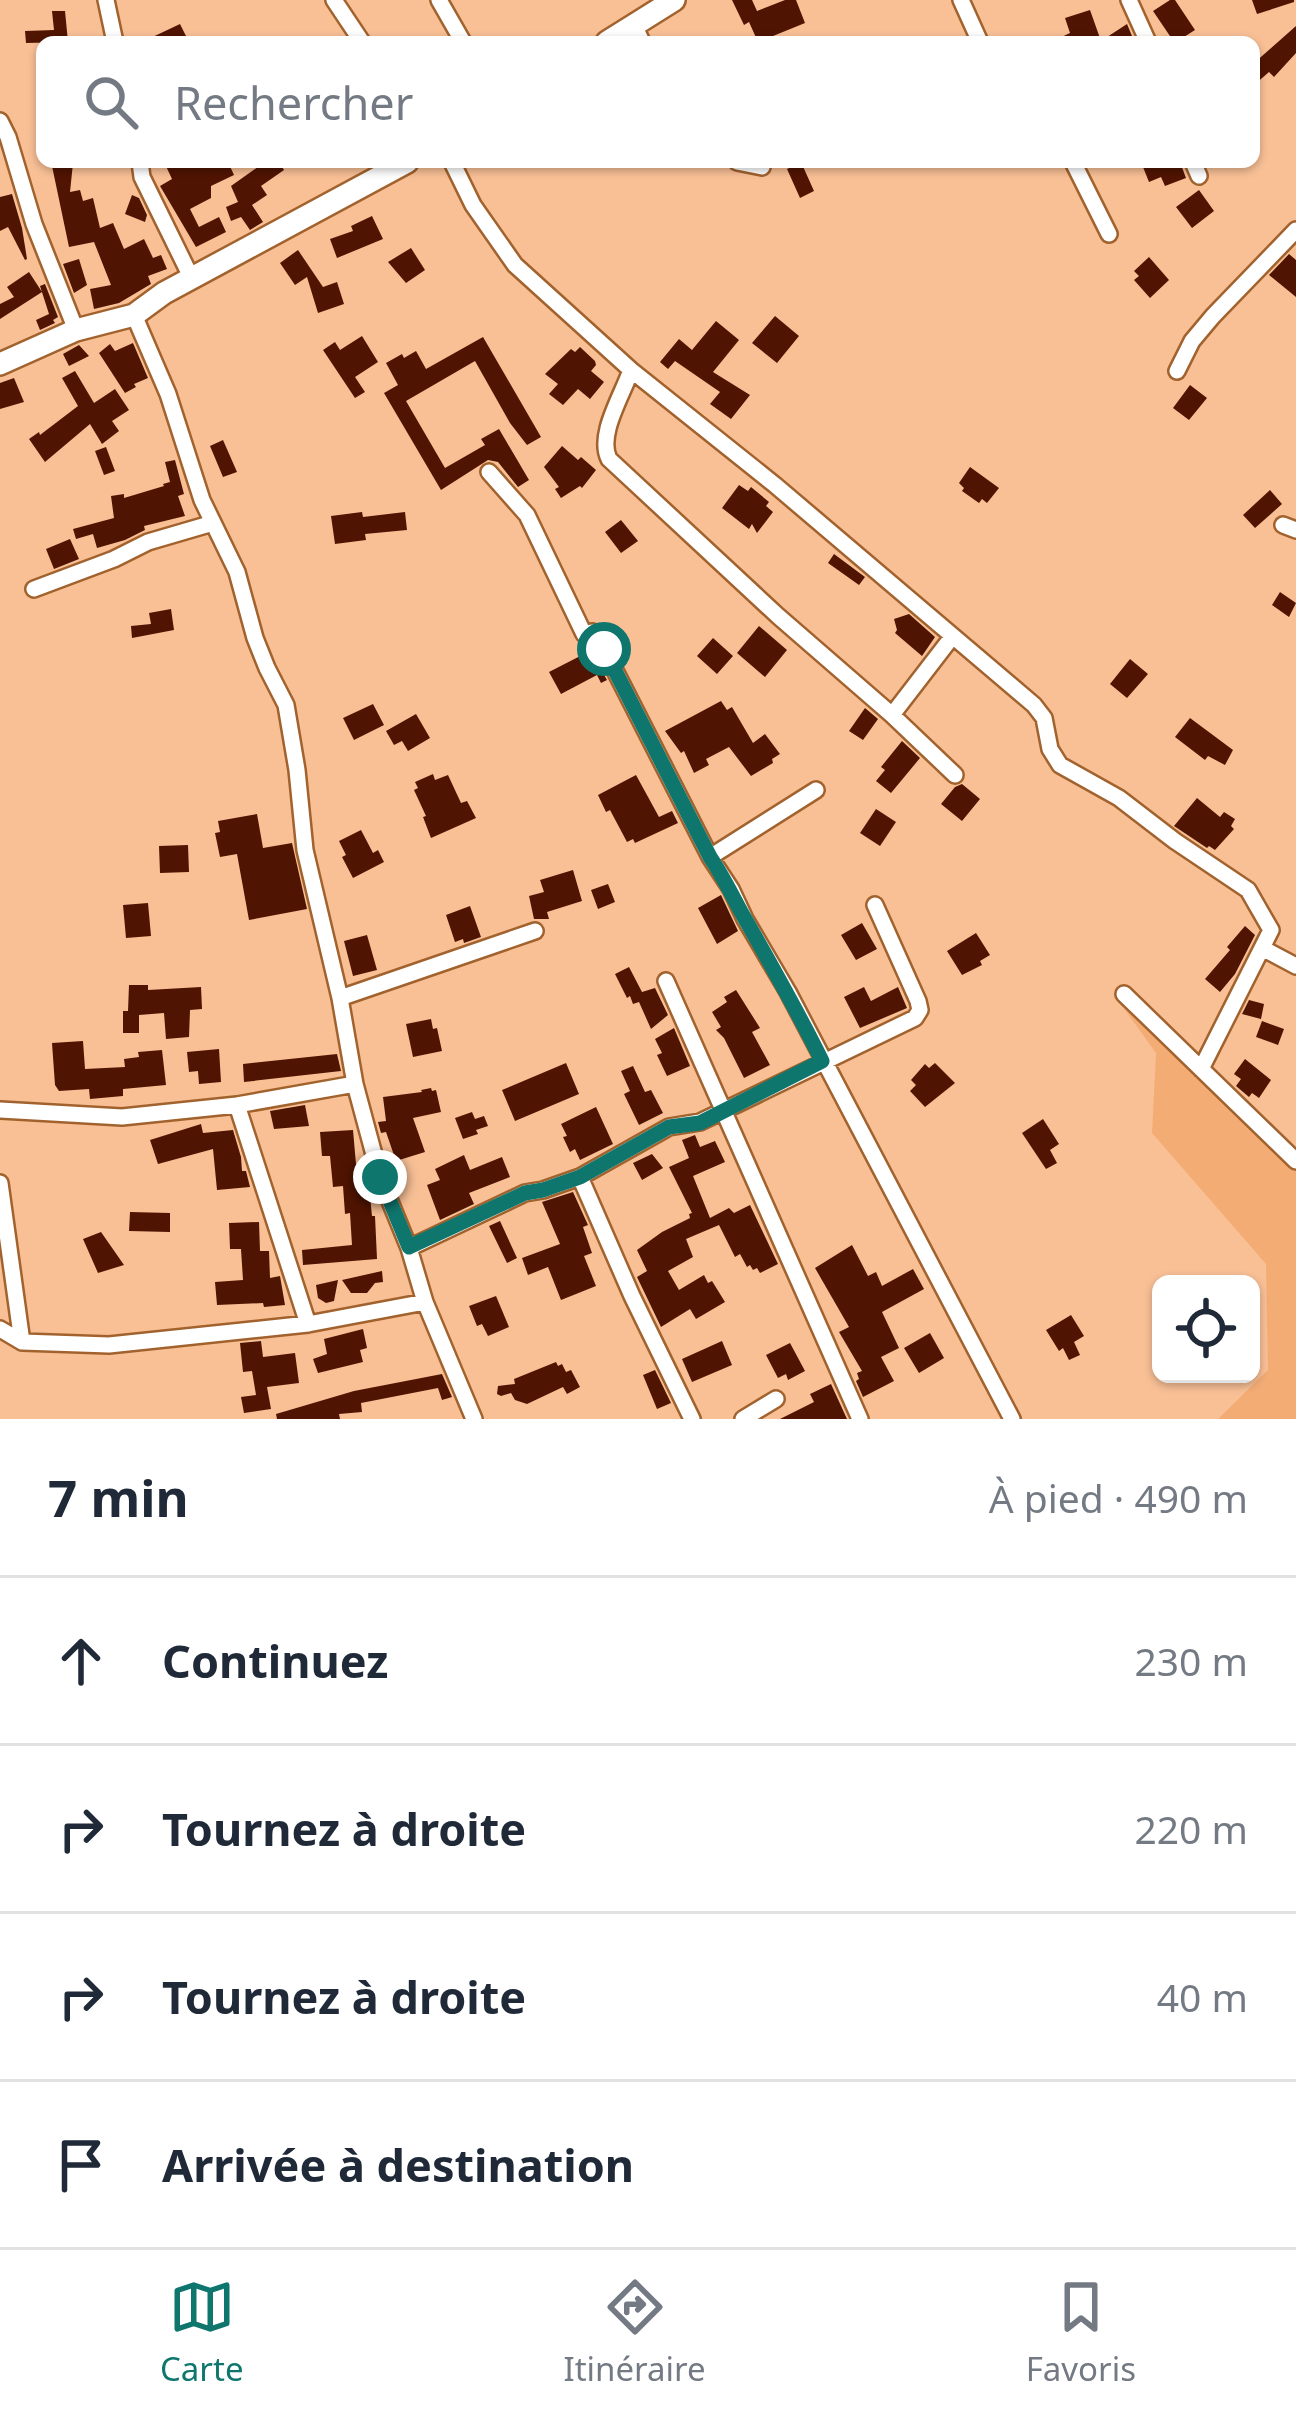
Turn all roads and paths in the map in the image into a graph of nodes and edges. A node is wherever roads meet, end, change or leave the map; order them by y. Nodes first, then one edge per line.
1 (106, 0) edge
2 (334, 0) edge
3 (439, 0) edge
4 (674, 0) edge
5 (961, 0) edge
6 (1129, 0) edge
7 (638, 33) edge
8 (114, 36) edge
9 (358, 36) edge
10 (460, 36) edge
11 (977, 36) edge
12 (1145, 36) edge
13 (0, 121) edge
14 (141, 168) edge
15 (396, 168) edge
16 (455, 168) edge
17 (1076, 168) edge
18 (1296, 230) edge
19 (1109, 234) dead end
20 (192, 279) junction
21 (134, 315) junction
22 (76, 330) junction
23 (0, 364) edge
24 (631, 370) junction
25 (1177, 371) dead end
26 (489, 472) dead end
27 (213, 523) junction
28 (34, 589) dead end
29 (952, 637) junction
30 (892, 715) junction
31 (956, 775) dead end
32 (816, 790) dead end
33 (710, 857) junction
34 (874, 905) dead end
35 (536, 931) dead end
36 (1262, 948) junction
37 (1296, 966) edge
38 (667, 981) dead end
39 (1124, 994) dead end
40 (340, 998) junction
41 (822, 1061) junction
42 (1201, 1069) junction
43 (356, 1084) junction
44 (237, 1105) junction
45 (0, 1110) edge
46 (726, 1110) junction
47 (1296, 1161) edge
48 (580, 1177) junction
49 (0, 1183) edge
50 (409, 1247) junction
51 (425, 1302) junction
52 (308, 1324) junction
53 (0, 1329) edge
54 (22, 1342) junction
55 (776, 1399) dead end
56 (473, 1419) edge
57 (692, 1419) edge
58 (743, 1419) edge
59 (860, 1419) edge
60 (1012, 1419) edge

1 - 8 street
2 - 9 street
3 - 10 street
4 - 7 street
5 - 11 street
6 - 12 street
13 - 22 street
14 - 20 street
15 - 20 street
16 - 24 street
17 - 19 street
18 - 25 street
20 - 21 street
21 - 22 street
21 - 27 street
22 - 23 street
24 - 29 street
24 - 30 street
26 - 33 street
27 - 28 street
27 - 40 street
29 - 30 street
29 - 36 street
30 - 31 street
32 - 33 street
33 - 41 street
34 - 41 street
35 - 40 street
36 - 37 street
36 - 42 street
38 - 46 street
39 - 42 street
40 - 43 street
41 - 46 street
41 - 60 street
42 - 47 street
43 - 44 street
43 - 50 street
44 - 45 street
44 - 52 street
46 - 48 street
46 - 59 street
48 - 50 street
48 - 57 street
49 - 54 street
50 - 51 street
51 - 52 street
51 - 56 street
52 - 54 street
53 - 54 street
55 - 58 street

